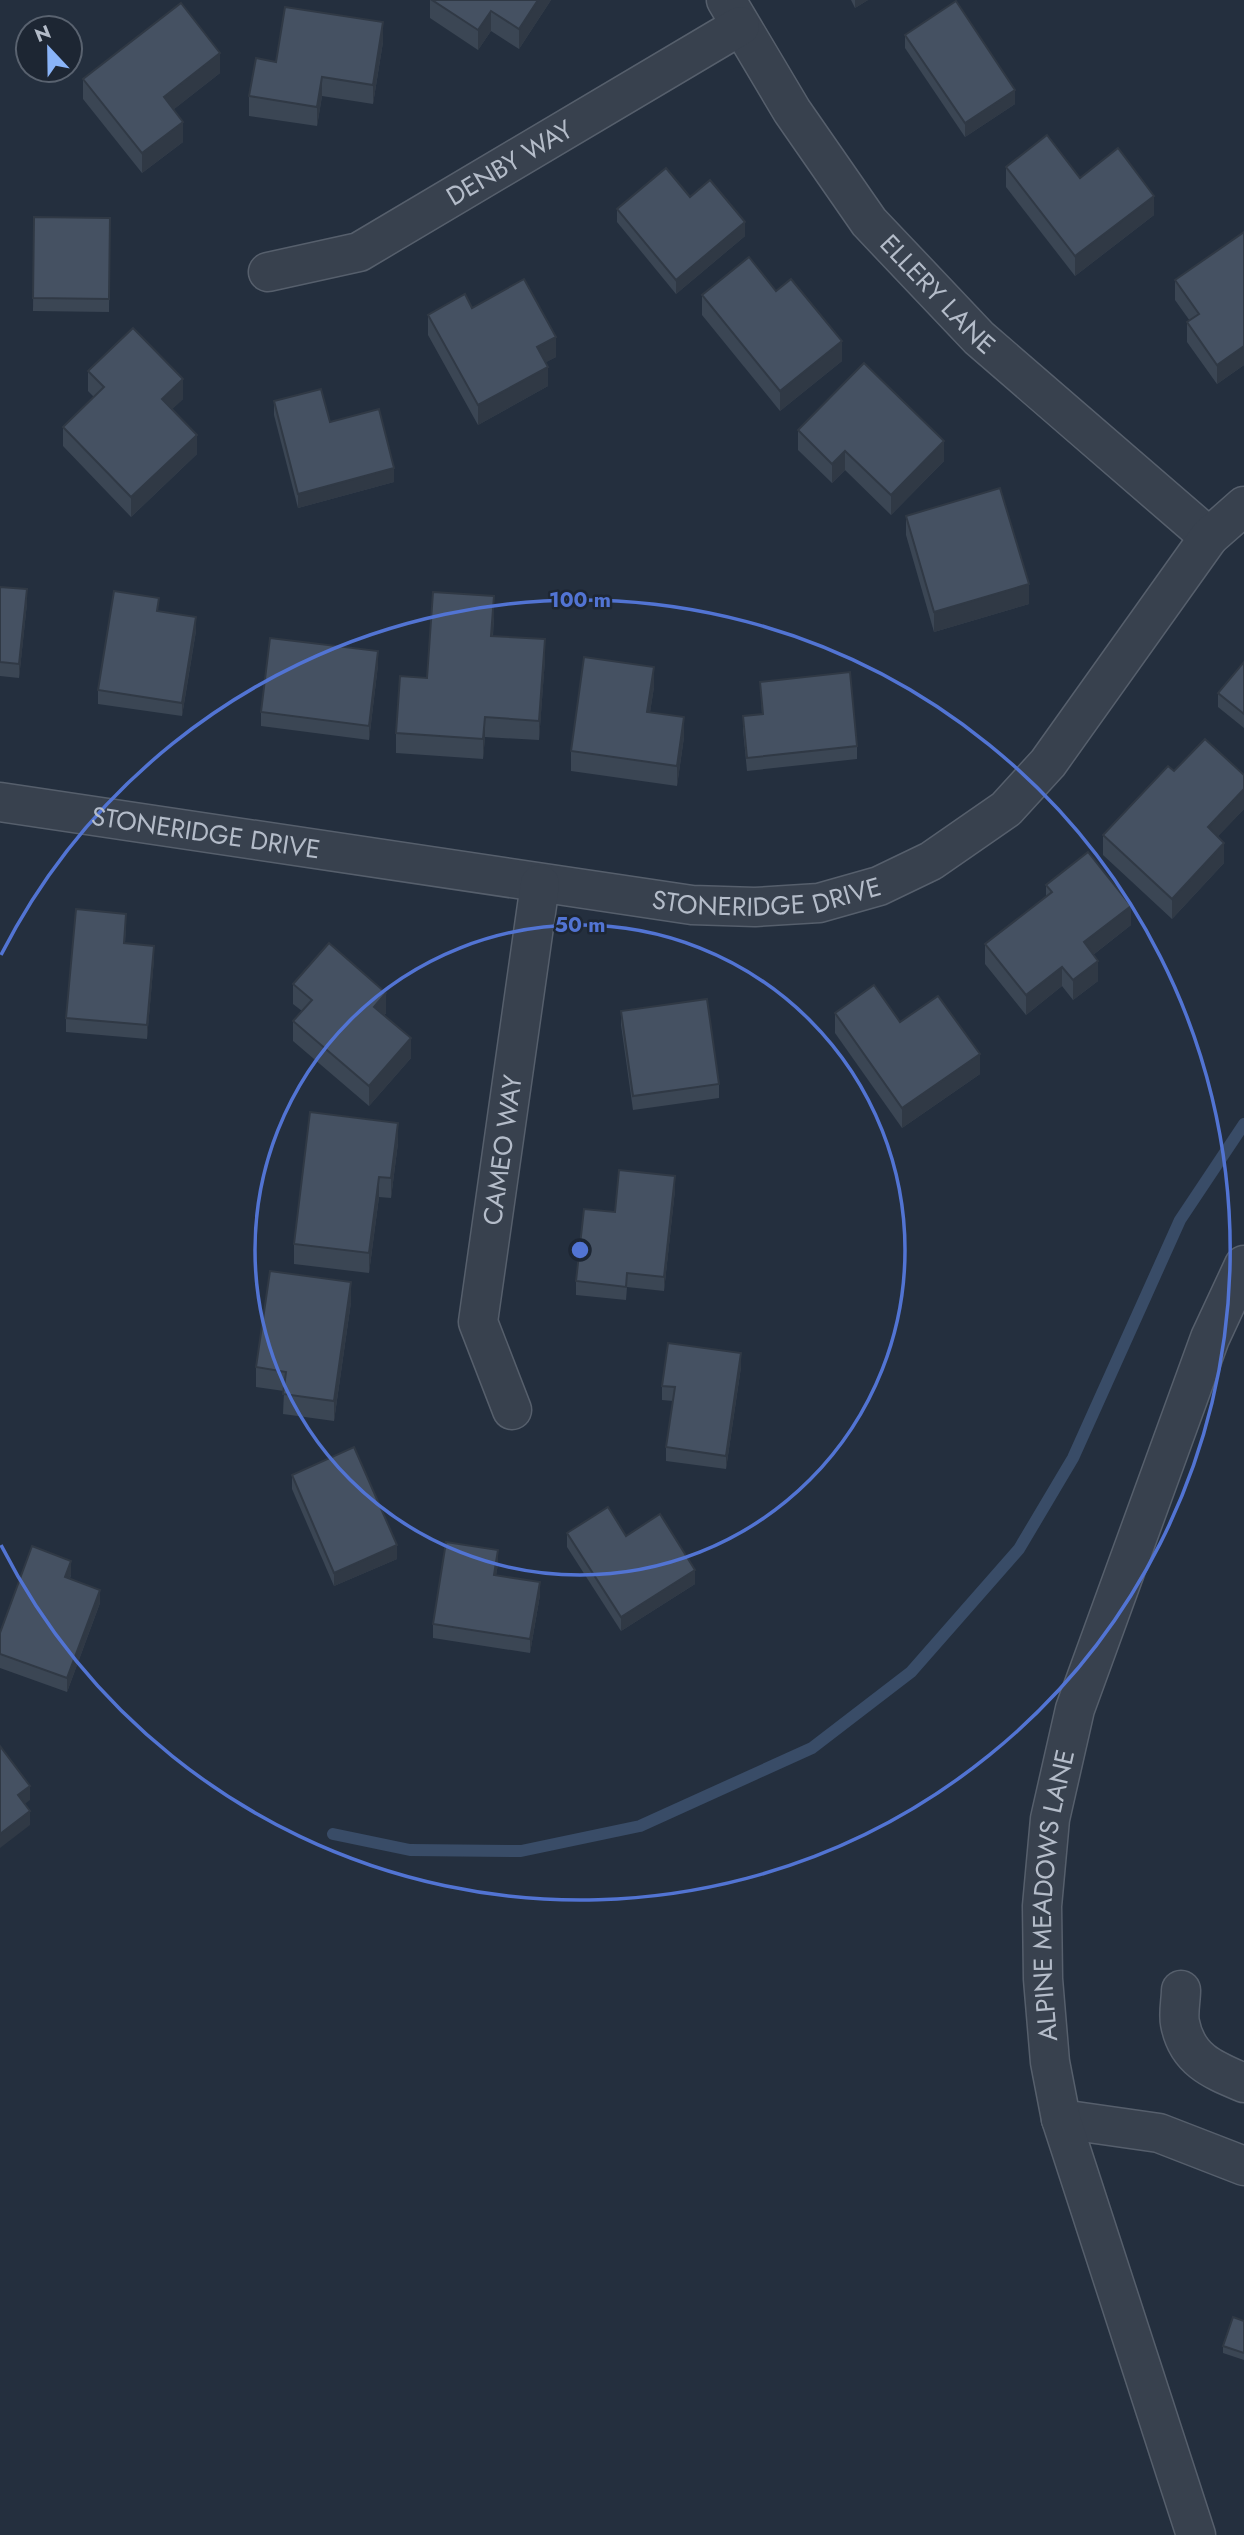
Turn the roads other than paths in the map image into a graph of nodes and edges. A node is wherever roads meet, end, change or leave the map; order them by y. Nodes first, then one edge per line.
1 (733, 13) edge
2 (268, 272) dead end
3 (1244, 506) edge
4 (1209, 537) junction
5 (0, 802) edge
6 (540, 884) junction
7 (1244, 1265) edge
8 (512, 1410) dead end
9 (1181, 1990) dead end
10 (1244, 2083) edge
11 (1061, 2119) junction
12 (1244, 2166) edge
13 (1196, 2535) edge

1 - 2 street, DENBY WAY
1 - 4 street, ELLERY LANE
3 - 4 street, STONERIDGE DRIVE
4 - 6 street, STONERIDGE DRIVE
5 - 6 street, STONERIDGE DRIVE
6 - 8 street, CAMEO WAY
7 - 11 street, ALPINE MEADOWS LANE
9 - 10 street
11 - 12 street
11 - 13 street, ALPINE MEADOWS LANE

